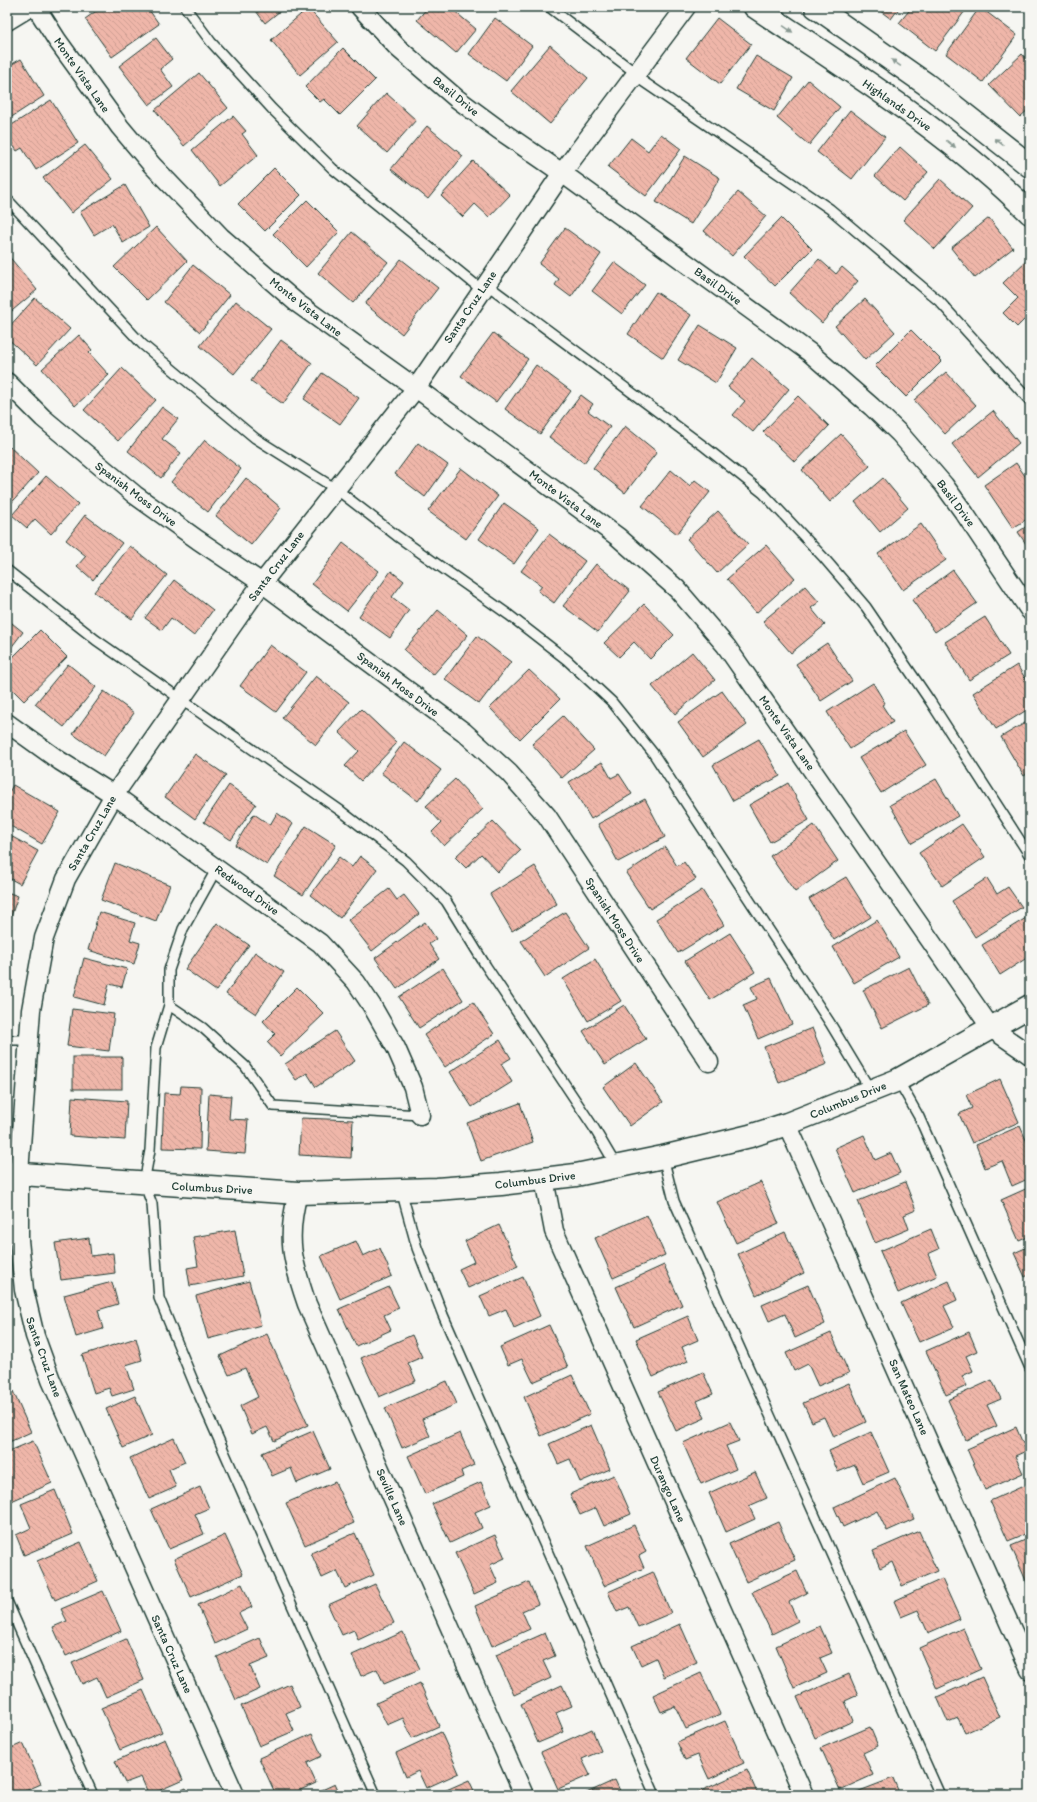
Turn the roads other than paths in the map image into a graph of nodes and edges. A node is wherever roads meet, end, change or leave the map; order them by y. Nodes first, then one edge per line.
1 (30, 7) edge
2 (36, 7) edge
3 (185, 7) edge
4 (360, 7) edge
5 (549, 7) edge
6 (686, 7) edge
7 (755, 7) edge
8 (816, 7) edge
9 (7, 21) edge
10 (636, 75) junction
11 (1030, 166) edge
12 (562, 173) junction
13 (7, 199) edge
14 (1030, 213) edge
15 (484, 287) junction
16 (7, 382) edge
17 (416, 388) junction
18 (1030, 401) edge
19 (336, 489) junction
20 (7, 570) edge
21 (262, 583) junction
22 (1030, 611) edge
23 (180, 700) junction
24 (8, 725) edge
25 (114, 795) junction
26 (1030, 856) edge
27 (217, 868) junction
28 (169, 1005) junction
29 (1030, 1006) edge
30 (991, 1028) junction
31 (7, 1040) edge
32 (29, 1040) junction
33 (1030, 1055) edge
34 (708, 1062) dead end
35 (898, 1080) junction
36 (871, 1091) junction
37 (420, 1115) joint
38 (787, 1124) junction
39 (663, 1157) junction
40 (617, 1168) junction
41 (13, 1173) edge
42 (544, 1179) junction
43 (144, 1183) junction
44 (401, 1190) junction
45 (298, 1193) junction
46 (1030, 1368) edge
47 (7, 1601) edge
48 (1030, 1670) edge
49 (93, 1795) edge
50 (235, 1795) edge
51 (376, 1795) edge
52 (524, 1795) edge
53 (655, 1795) edge
54 (804, 1795) edge
55 (940, 1795) edge

1 - 9 street
2 - 17 street, Monte Vista Lane
3 - 15 lane
4 - 12 street, Basil Drive
5 - 10 lane
6 - 10 street, Santa Cruz Lane
7 -> 14 street, Highlands Drive
11 -> 8 street
10 - 12 street, Santa Cruz Lane
10 - 18 lane
12 - 15 street, Santa Cruz Lane
12 - 22 street, Basil Drive
13 - 19 lane
15 - 17 street, Santa Cruz Lane
15 - 26 lane
16 - 21 street, Spanish Moss Drive
17 - 19 street, Santa Cruz Lane
17 - 30 street, Monte Vista Lane
19 - 21 street, Santa Cruz Lane
19 - 36 lane
20 - 23 lane
21 - 23 street, Santa Cruz Lane
21 - 34 street, Spanish Moss Drive
23 - 25 street, Santa Cruz Lane
23 - 40 lane
24 - 25 street, Redwood Drive
25 - 27 street, Redwood Drive
25 - 32 street, Santa Cruz Lane
27 - 28 lane
27 - 37 street, Redwood Drive
28 - 37 lane
28 - 43 lane
29 - 30 street, Columbus Drive
30 - 33 street, Monte Vista Lane
30 - 35 street, Columbus Drive
31 - 32 lane
32 - 41 street, Santa Cruz Lane
35 - 36 street, Columbus Drive
35 - 46 lane
36 - 38 street, Columbus Drive
38 - 39 street, Columbus Drive
38 - 48 street, San Mateo Lane
39 - 40 street, Columbus Drive
39 - 55 lane
40 - 42 street, Columbus Drive
41 - 43 street, Columbus Drive
41 - 50 street, Santa Cruz Lane
42 - 44 street, Columbus Drive
42 - 54 street, Durango Lane
43 - 45 street, Columbus Drive
43 - 51 lane
44 - 45 street, Columbus Drive
44 - 53 lane
45 - 52 street, Seville Lane
47 - 49 lane

